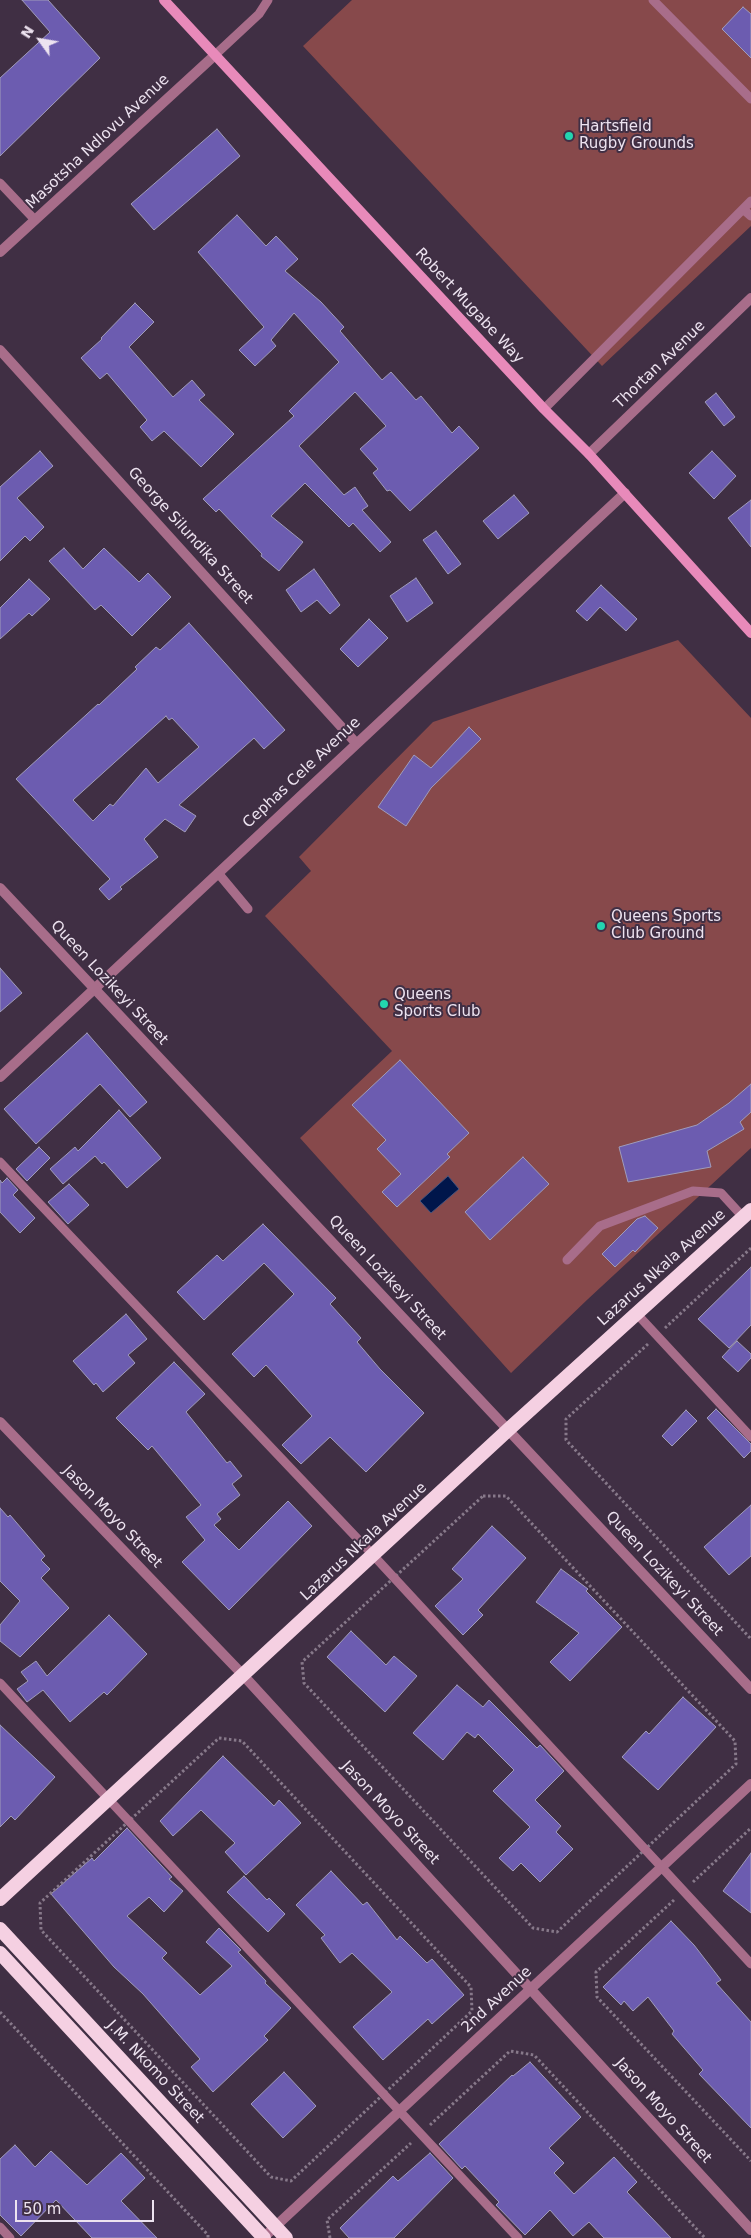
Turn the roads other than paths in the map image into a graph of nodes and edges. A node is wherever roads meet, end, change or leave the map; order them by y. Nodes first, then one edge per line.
1 (164, 0) edge
2 (268, 0) edge
3 (653, 0) edge
4 (215, 55) junction
5 (751, 99) edge
6 (0, 182) edge
7 (751, 201) edge
8 (743, 209) junction
9 (751, 216) edge
10 (35, 220) junction
11 (0, 252) edge
12 (751, 298) edge
13 (0, 350) edge
14 (544, 410) junction
15 (590, 454) junction
16 (626, 494) junction
17 (751, 633) edge
18 (356, 743) junction
19 (218, 873) junction
20 (0, 888) edge
21 (248, 909) dead end
22 (94, 989) junction
23 (0, 1077) edge
24 (0, 1162) edge
25 (747, 1214) edge
26 (567, 1260) dead end
27 (636, 1313) junction
28 (0, 1422) edge
29 (509, 1429) junction
30 (751, 1437) edge
31 (373, 1555) junction
32 (243, 1676) junction
33 (0, 1683) edge
34 (751, 1689) edge
35 (751, 1784) edge
36 (109, 1799) junction
37 (661, 1868) junction
38 (0, 1899) edge
39 (0, 1929) edge
40 (0, 1953) edge
41 (751, 1964) edge
42 (531, 1989) junction
43 (400, 2111) junction
44 (0, 2227) edge
45 (275, 2227) junction
46 (751, 2230) edge
47 (10, 2238) edge
48 (264, 2238) edge
49 (286, 2238) edge
50 (518, 2238) edge

1 - 4 main road, Robert Mugabe Way
2 - 4 lane
3 - 5 lane
4 - 10 street, Masotsha Ndlovu Avenue
4 - 14 main road, Robert Mugabe Way
6 - 10 lane
7 - 8 lane
8 - 9 lane
8 - 14 lane
10 - 11 street, Masotsha Ndlovu Avenue
12 - 15 street, Thortan Avenue
13 - 18 street, George Silundika Street
14 - 15 main road, Robert Mugabe Way
15 - 16 main road, Robert Mugabe Way
16 - 17 main road, Robert Mugabe Way
16 - 18 street, Cephas Cele Avenue
18 - 19 street, Cephas Cele Avenue
19 - 21 lane
19 - 22 street, Cephas Cele Avenue
20 - 22 street, Queen Lozikeyi Street
22 - 23 street, Cephas Cele Avenue
22 - 29 street, Queen Lozikeyi Street
24 - 31 lane
25 - 26 lane
25 - 27 highway, Lazarus Nkala Avenue
27 - 29 highway, Lazarus Nkala Avenue
27 - 30 lane
28 - 32 street, Jason Moyo Street
29 - 31 highway, Lazarus Nkala Avenue
29 - 34 street, Queen Lozikeyi Street
31 - 32 highway, Lazarus Nkala Avenue
31 - 37 lane
32 - 36 highway, Lazarus Nkala Avenue
32 - 42 street, Jason Moyo Street
33 - 36 lane
35 - 37 street, 2nd Avenue
36 - 38 highway, Lazarus Nkala Avenue
36 - 43 lane
37 - 41 lane
37 - 42 street, 2nd Avenue
39 - 45 highway, J.M. Nkomo Street
40 - 48 highway
42 - 43 street, 2nd Avenue
42 - 46 street, Jason Moyo Street
43 - 45 street, 2nd Avenue
43 - 50 lane
44 - 47 lane
45 - 48 street, 2nd Avenue
45 - 49 highway, J.M. Nkomo Street

